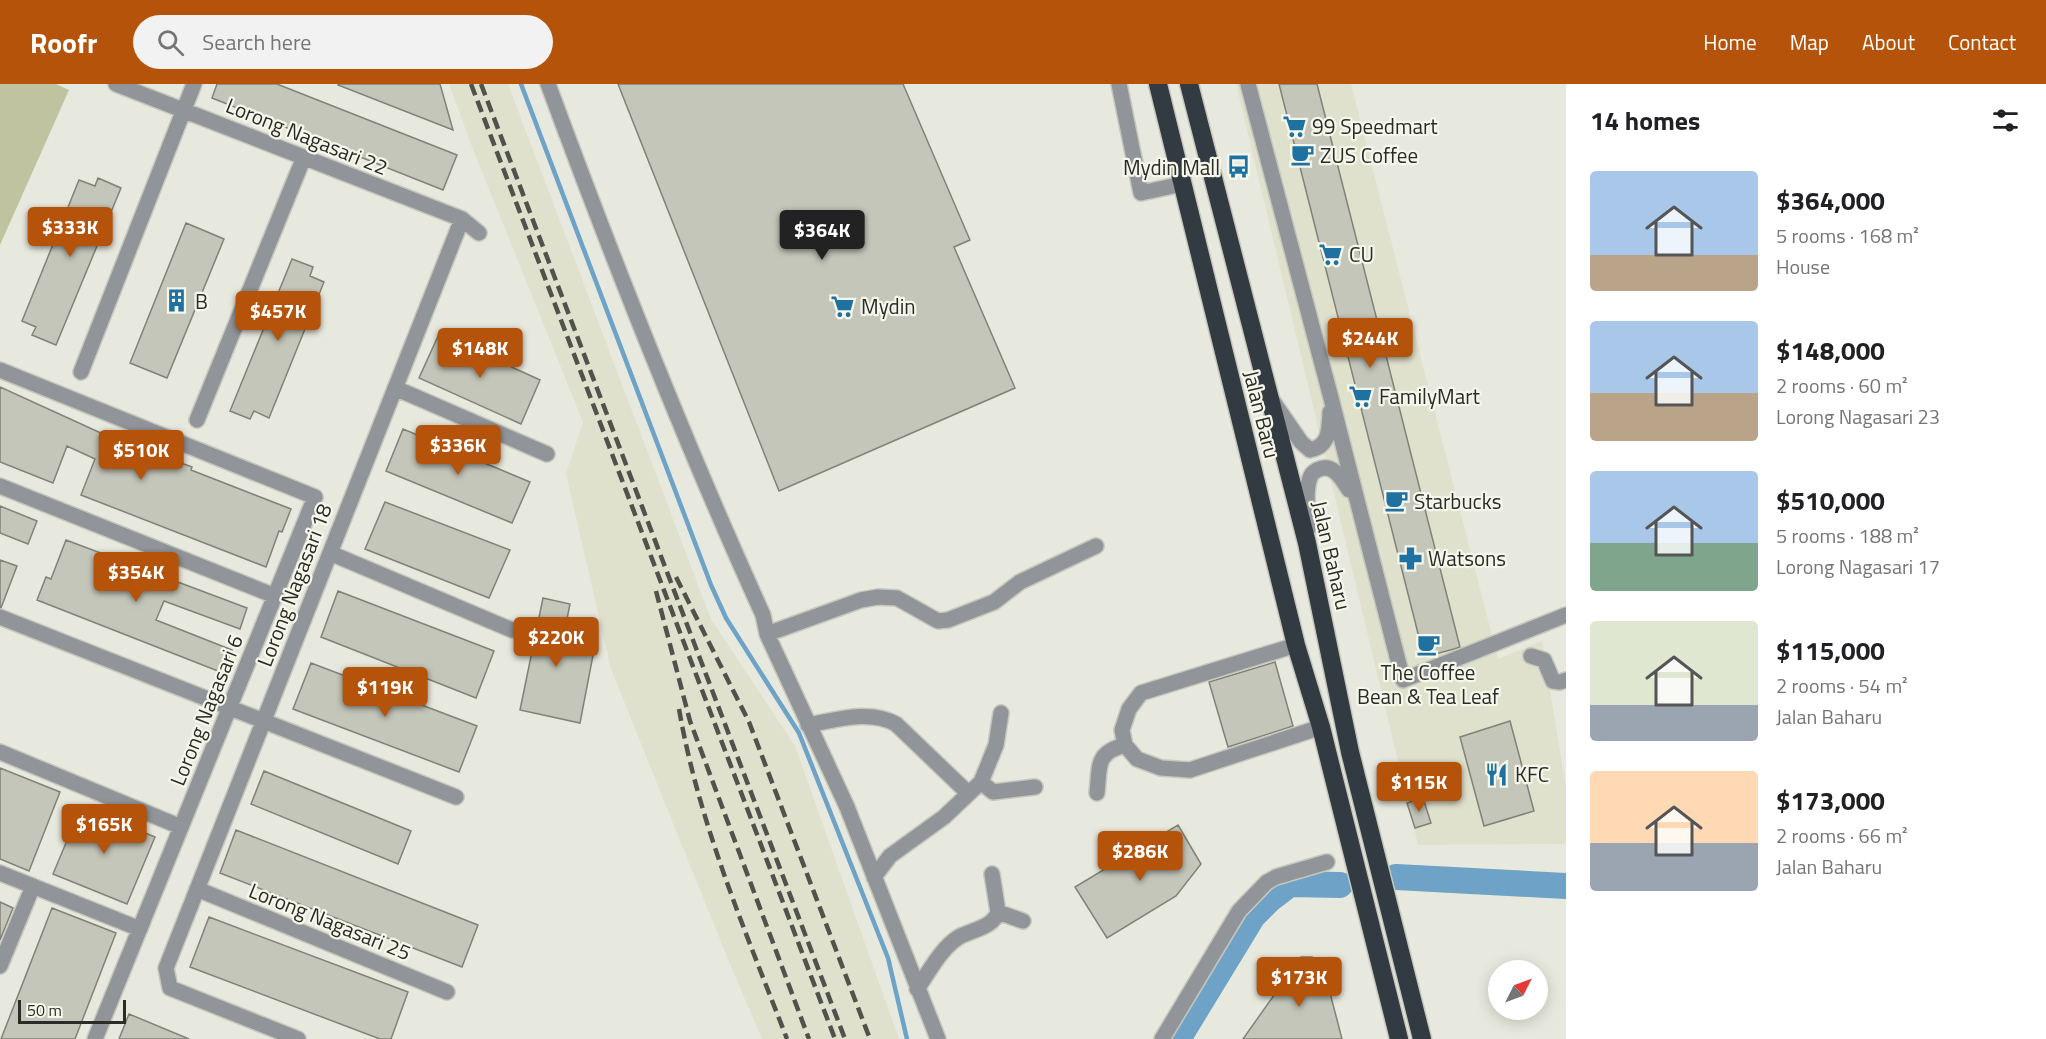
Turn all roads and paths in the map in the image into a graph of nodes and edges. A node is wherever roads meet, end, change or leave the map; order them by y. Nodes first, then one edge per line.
1 (116, 84) edge
2 (194, 84) edge
3 (548, 84) edge
4 (1119, 84) edge
5 (1158, 84) edge
6 (1189, 84) edge
7 (1248, 84) edge
8 (184, 110) junction
9 (304, 157) junction
10 (1182, 184) junction
11 (462, 219) junction
12 (479, 233) dead end
13 (0, 370) edge
14 (81, 372) dead end
15 (395, 388) junction
16 (1271, 397) junction
17 (1331, 398) junction
18 (197, 420) dead end
19 (547, 454) dead end
20 (0, 486) edge
21 (1357, 503) junction
22 (1307, 543) junction
23 (1096, 546) dead end
24 (330, 553) junction
25 (275, 596) junction
26 (1566, 615) edge
27 (0, 617) edge
28 (512, 630) dead end
29 (767, 634) junction
30 (1296, 645) junction
31 (1531, 656) dead end
32 (1566, 681) edge
33 (229, 709) junction
34 (1001, 713) dead end
35 (263, 722) junction
36 (808, 725) junction
37 (1321, 727) junction
38 (1125, 745) junction
39 (0, 752) edge
40 (981, 782) junction
41 (1035, 787) dead end
42 (968, 793) junction
43 (1097, 793) dead end
44 (456, 797) dead end
45 (181, 826) junction
46 (1328, 862) dead end
47 (0, 873) edge
48 (992, 874) dead end
49 (874, 877) junction
50 (33, 886) junction
51 (197, 889) junction
52 (998, 912) junction
53 (1023, 921) dead end
54 (140, 929) junction
55 (0, 966) edge
56 (917, 989) junction
57 (447, 992) dead end
58 (95, 1039) edge
59 (298, 1039) edge
60 (938, 1039) edge
61 (1162, 1039) edge
62 (1399, 1039) edge
63 (1422, 1039) edge

1 - 8 street, Lorong Nagasari 22
2 - 8 street
3 - 29 street
4 - 10 street
5 - 10 highway, Jalan Baru
6 - 16 highway, Jalan Baharu
7 - 17 street
8 - 9 street, Lorong Nagasari 22
8 - 14 street
9 - 11 street, Lorong Nagasari 22
9 - 18 street
10 - 30 highway, Jalan Baru
11 - 12 street, Lorong Nagasari 22
11 - 15 street, Lorong Nagasari 18
13 - 25 street, Lorong Nagasari 6
15 - 19 street
15 - 24 street, Lorong Nagasari 18
16 - 17 street
16 - 22 highway, Jalan Baharu
17 - 21 street
20 - 25 street
21 - 22 street
21 - 26 street
22 - 63 highway, Jalan Baharu
23 - 29 street
24 - 28 street
24 - 35 street, Lorong Nagasari 18
25 - 33 street, Lorong Nagasari 6
27 - 33 street
29 - 36 street
30 - 37 highway, Jalan Baru
30 - 38 street
31 - 32 street
33 - 35 street
33 - 45 street, Lorong Nagasari 6
34 - 40 street
35 - 44 street
35 - 51 street, Lorong Nagasari 18
36 - 42 street
36 - 49 street
37 - 38 street
37 - 62 highway, Jalan Baru
38 - 43 street
39 - 45 street
40 - 41 street
40 - 42 street
42 - 49 street
45 - 54 street, Lorong Nagasari 6
46 - 61 street
47 - 50 street
48 - 52 street
49 - 56 street
50 - 54 street
50 - 55 street
51 - 57 street, Lorong Nagasari 25
51 - 59 street, Lorong Nagasari 18
52 - 53 street
52 - 56 street
54 - 58 street, Lorong Nagasari 6
56 - 60 street

